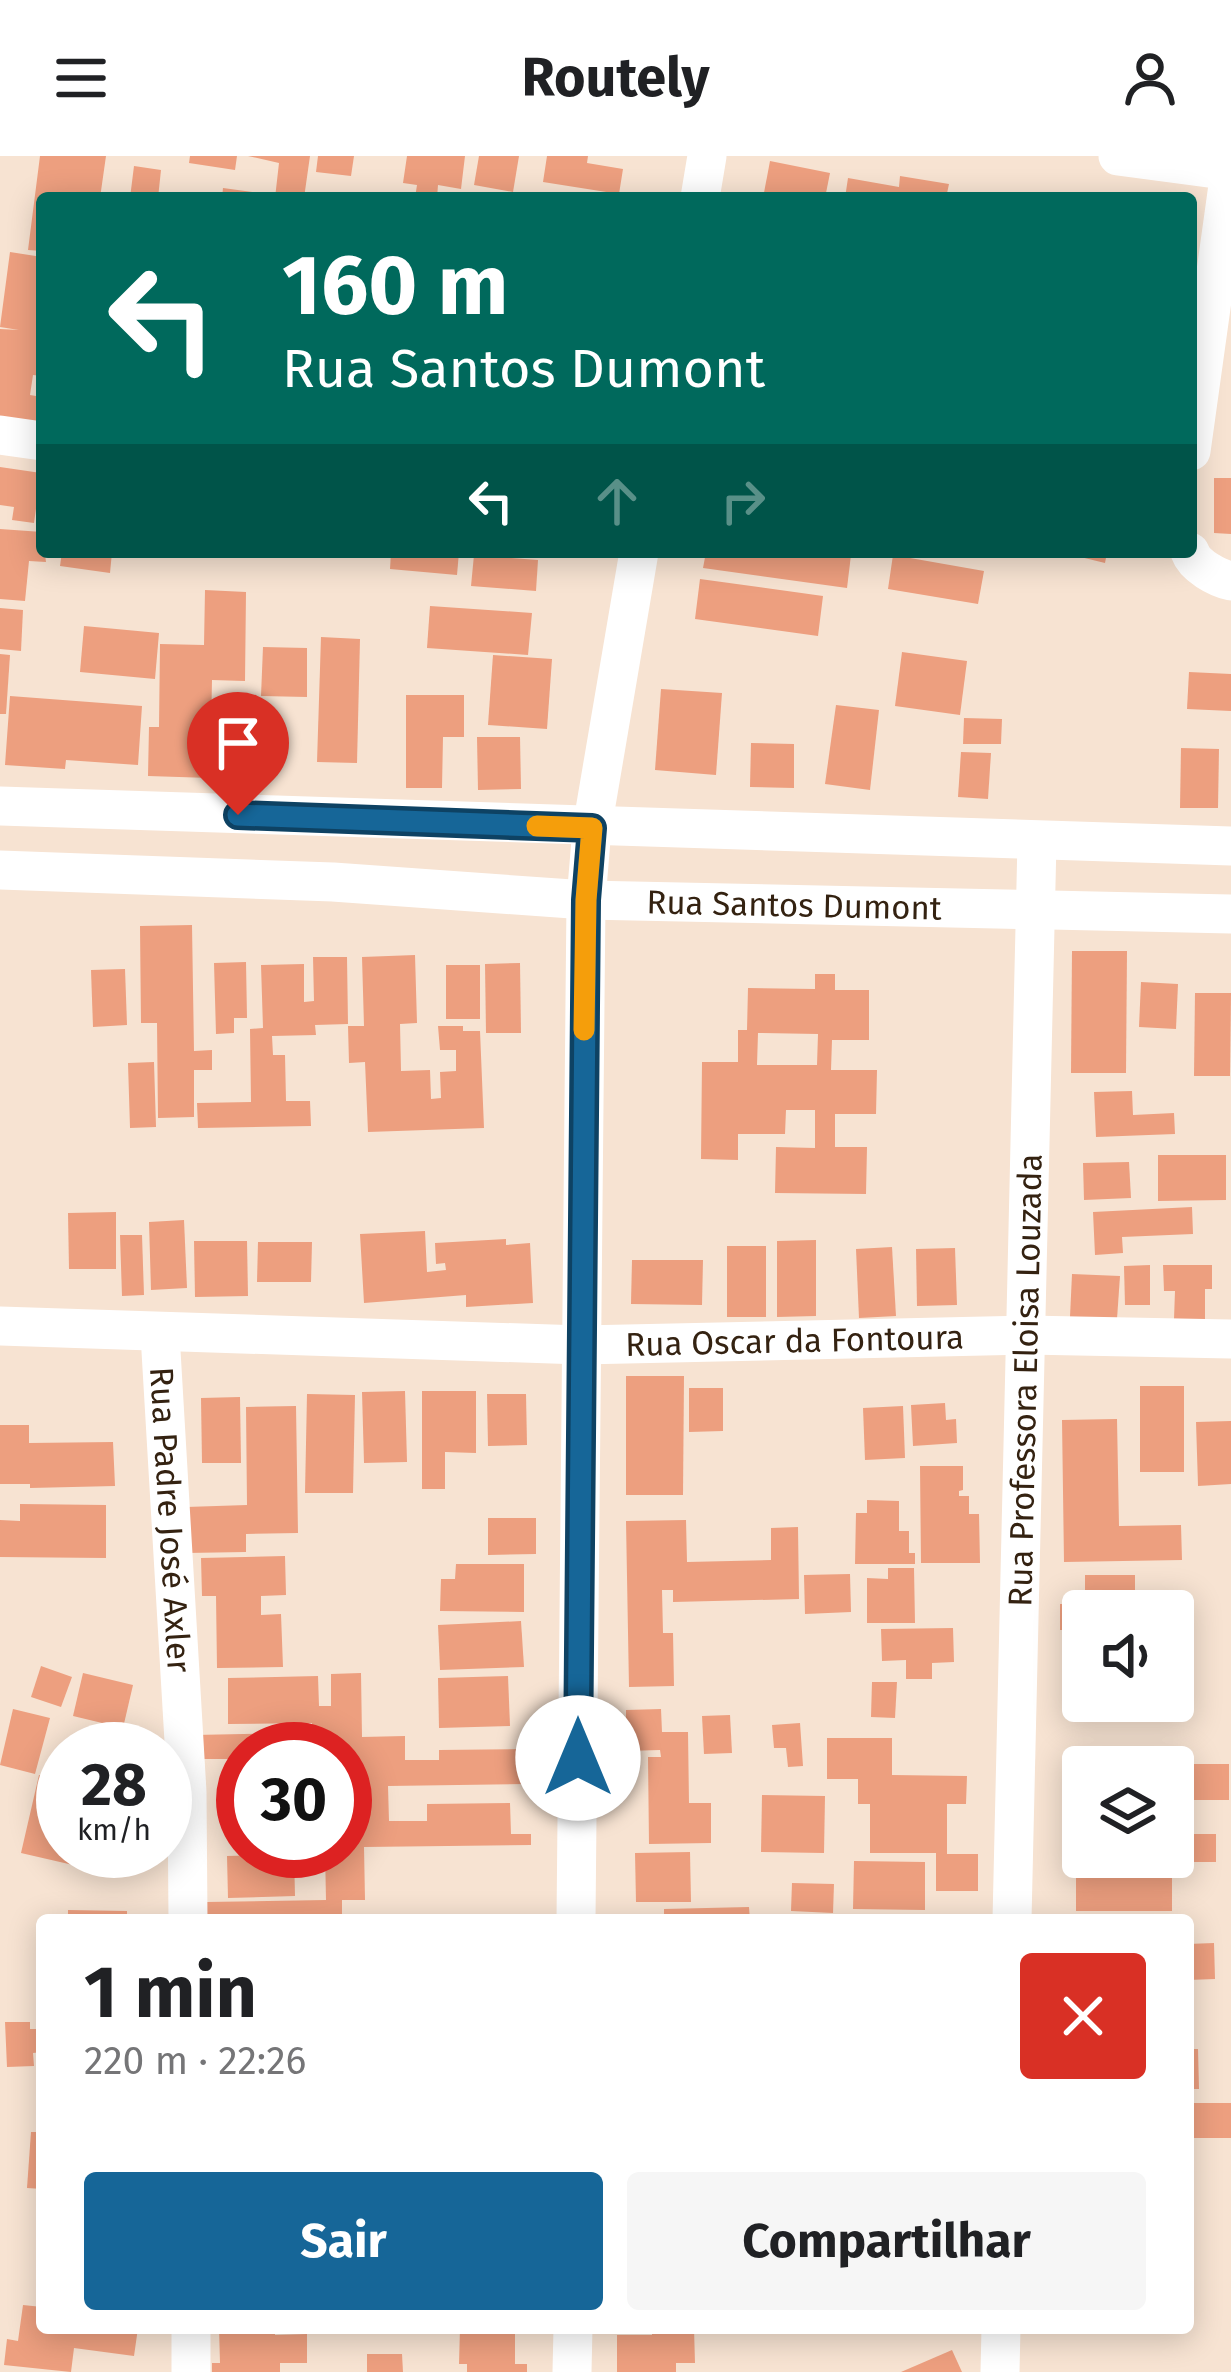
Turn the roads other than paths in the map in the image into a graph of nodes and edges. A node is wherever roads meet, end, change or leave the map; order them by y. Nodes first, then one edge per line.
1 (707, 156) edge
2 (1118, 156) edge
3 (1231, 169) edge
4 (701, 192) edge
5 (1197, 409) edge
6 (0, 435) edge
7 (36, 440) edge
8 (639, 558) edge
9 (1192, 558) edge
10 (1231, 580) edge
11 (0, 806) edge
12 (333, 819) junction
13 (592, 828) junction
14 (1036, 841) junction
15 (1231, 846) edge
16 (0, 870) edge
17 (333, 882) junction
18 (586, 900) junction
19 (1035, 910) junction
20 (1231, 914) edge
21 (0, 1326) edge
22 (160, 1334) junction
23 (1027, 1336) junction
24 (1231, 1339) edge
25 (580, 1345) junction
26 (188, 1914) edge
27 (576, 1914) edge
28 (1012, 1914) edge
29 (191, 2334) edge
30 (573, 2334) edge
31 (1001, 2334) edge
32 (191, 2372) edge
33 (572, 2372) edge
34 (1000, 2372) edge

1 - 4 street
2 - 3 street
3 - 5 street
6 - 7 street
8 - 13 street
9 - 10 street
11 - 12 street
12 - 13 street
12 - 17 street
13 - 14 street
13 - 18 street
14 - 15 street
14 - 19 street, Rua Professora Eloisa Louzada
16 - 17 street, Rua Santos Dumont
17 - 18 street, Rua Santos Dumont
18 - 19 street, Rua Santos Dumont
18 - 25 street
19 - 20 street, Rua Santos Dumont
19 - 23 street, Rua Professora Eloisa Louzada
21 - 22 street, Rua Oscar da Fontoura
22 - 25 street, Rua Oscar da Fontoura
22 - 26 street, Rua Padre José Axler
23 - 24 street, Rua Oscar da Fontoura
23 - 25 street, Rua Oscar da Fontoura
23 - 28 street, Rua Professora Eloisa Louzada
25 - 27 street
29 - 32 street
30 - 33 street
31 - 34 street

